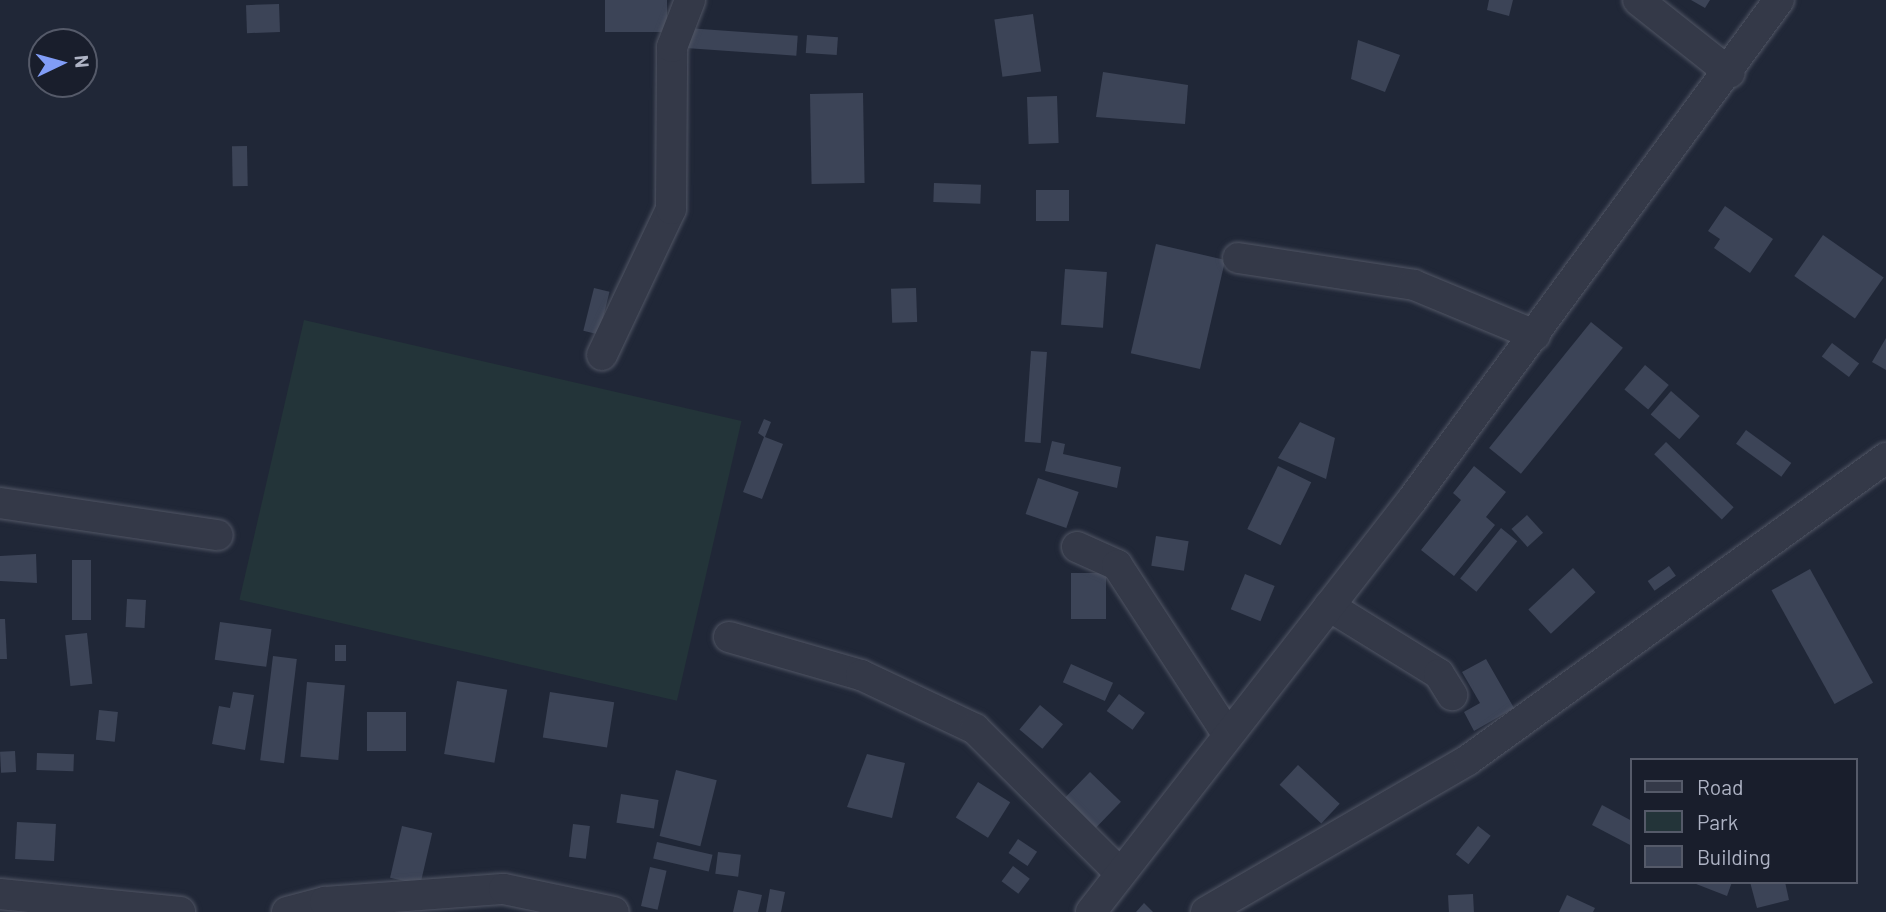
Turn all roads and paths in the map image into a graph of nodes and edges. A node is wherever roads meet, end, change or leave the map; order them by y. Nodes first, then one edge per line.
1 (690, 0) edge
2 (1638, 0) edge
3 (1779, 0) edge
4 (1730, 73) junction
5 (1238, 258) dead end
6 (1535, 335) junction
7 (601, 355) dead end
8 (1886, 458) edge
9 (0, 503) edge
10 (218, 536) dead end
11 (1077, 547) dead end
12 (1329, 606) junction
13 (729, 638) dead end
14 (1452, 695) dead end
15 (1228, 735) junction
16 (1120, 873) junction
17 (0, 894) edge
18 (180, 912) edge
19 (287, 912) edge
20 (614, 912) edge
21 (1091, 912) edge
22 (1206, 912) edge

1 - 7 street
2 - 4 street
3 - 4 street
4 - 6 street
5 - 6 street
6 - 12 street
8 - 22 street
9 - 10 street
11 - 15 street
12 - 14 street
12 - 15 street
13 - 16 street
15 - 16 street
16 - 21 street
17 - 18 street
19 - 20 street

